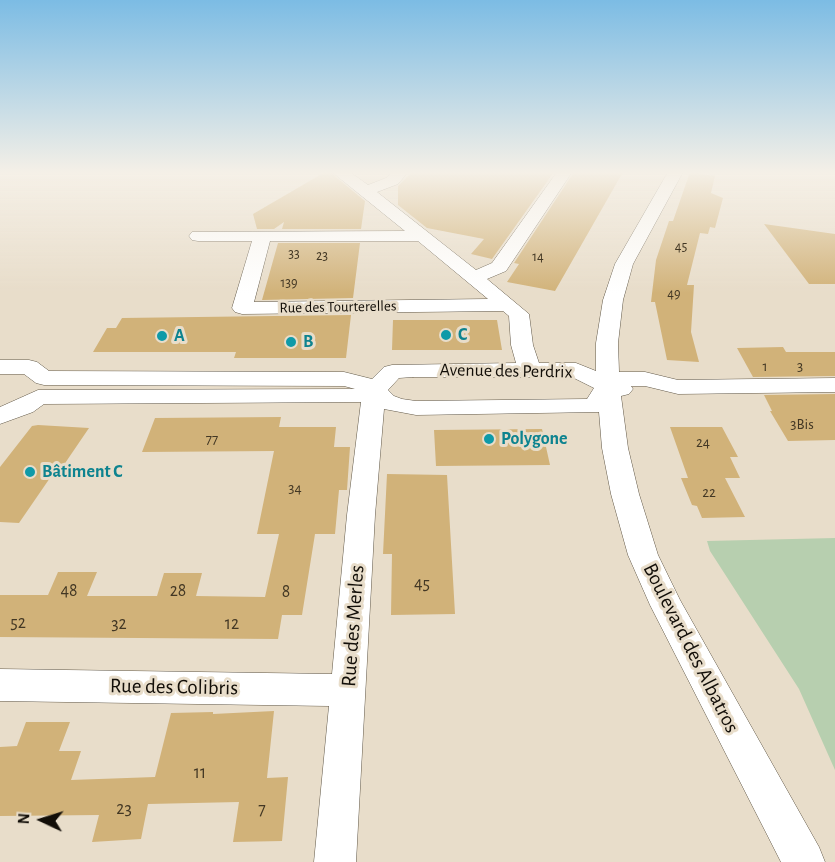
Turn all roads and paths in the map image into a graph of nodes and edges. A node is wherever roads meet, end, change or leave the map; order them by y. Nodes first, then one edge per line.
1 (392, 212) edge
2 (537, 212) edge
3 (655, 212) edge
4 (198, 236) dead end
5 (263, 236) junction
6 (422, 236) junction
7 (475, 277) junction
8 (509, 304) junction
9 (0, 367) edge
10 (530, 371) junction
11 (608, 386) junction
12 (835, 386) edge
13 (375, 390) junction
14 (0, 416) edge
15 (0, 685) edge
16 (348, 690) junction
17 (335, 862) edge
18 (804, 862) edge

1 - 6 street
2 - 7 street
3 - 11 street, Boulevard des Albatros
4 - 5 street
5 - 6 street
5 - 8 street, Rue des Tourterelles
6 - 7 street
7 - 8 street
8 - 10 street
9 - 13 street, Avenue des Perdrix
10 - 11 street, Avenue des Perdrix
10 - 13 street, Avenue des Perdrix
11 - 12 street
11 - 13 street, Avenue des Perdrix
11 - 18 street, Boulevard des Albatros
13 - 14 street, Avenue des Perdrix
13 - 16 street, Rue des Merles
15 - 16 street, Rue des Colibris
16 - 17 street, Rue des Merles

